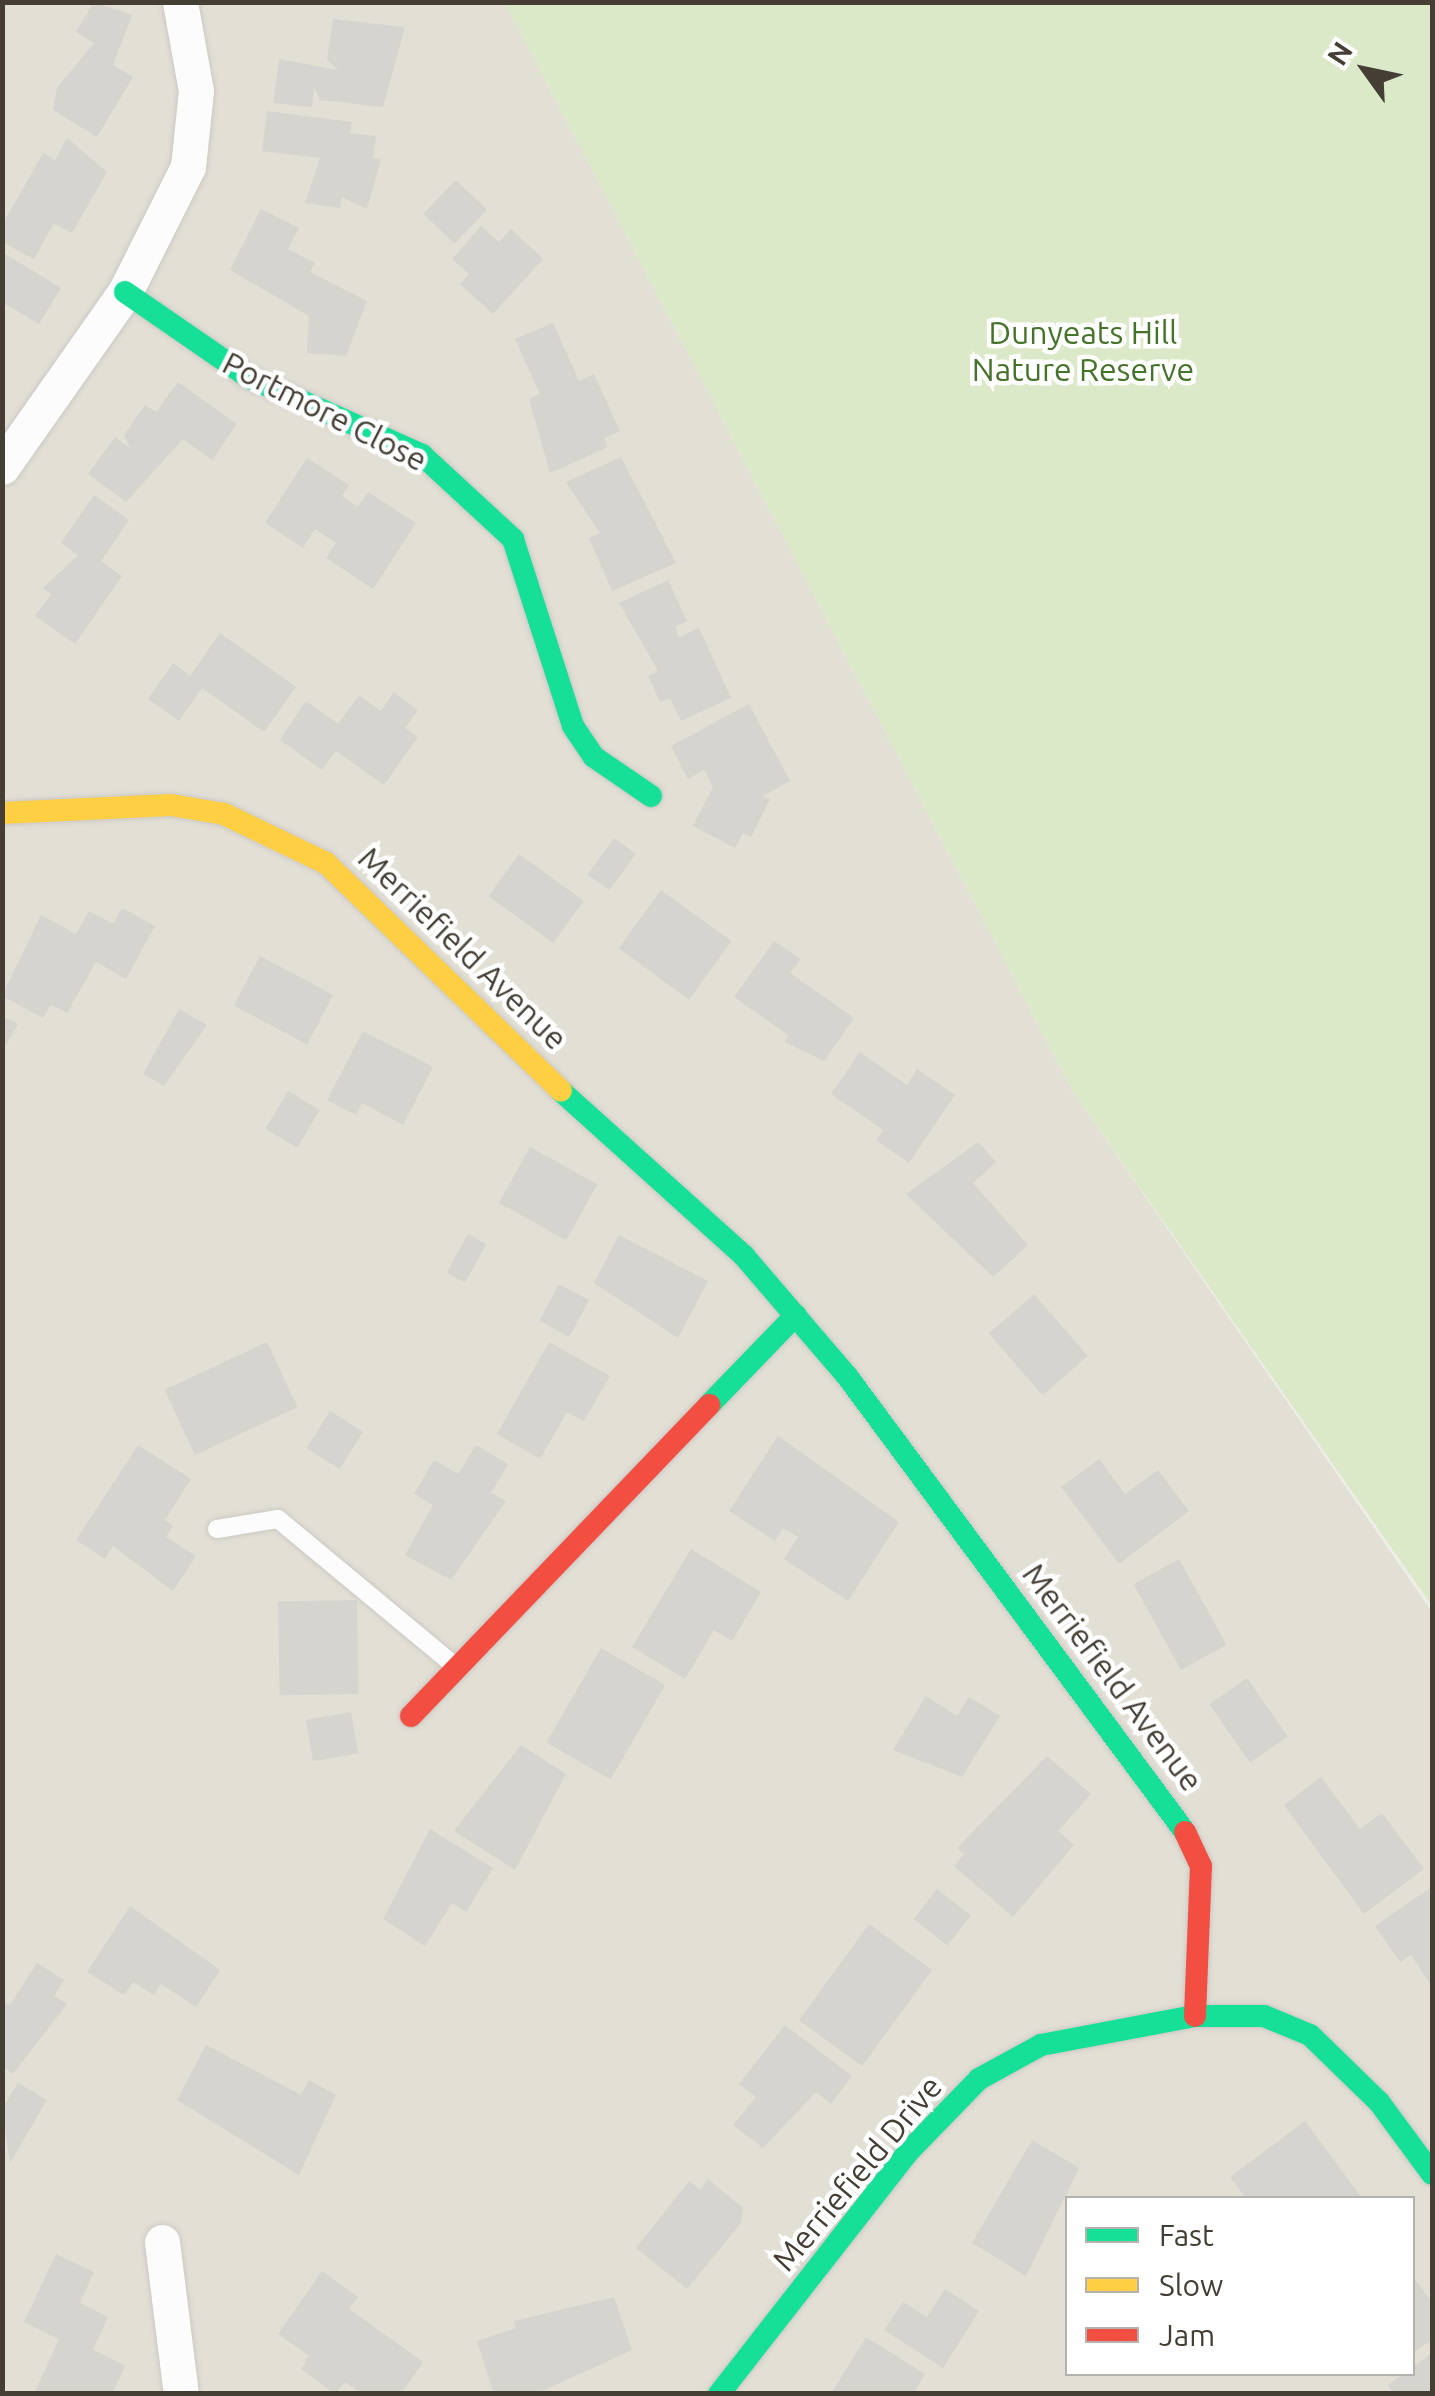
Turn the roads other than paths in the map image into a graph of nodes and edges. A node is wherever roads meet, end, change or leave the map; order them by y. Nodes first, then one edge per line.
1 (180, 2) edge
2 (125, 292) junction
3 (2, 468) edge
4 (651, 796) dead end
5 (2, 813) edge
6 (796, 1314) junction
7 (217, 1529) dead end
8 (456, 1668) junction
9 (410, 1716) dead end
10 (1195, 2016) junction
11 (1432, 2174) edge
12 (162, 2242) dead end
13 (181, 2394) edge
14 (720, 2394) edge

1 - 2 street
2 - 3 street
2 - 4 street, Portmore Close
5 - 6 street, Merriefield Avenue
6 - 8 street
6 - 10 street, Merriefield Avenue
7 - 8 lane
8 - 9 street
10 - 11 street
10 - 14 street, Merriefield Drive
12 - 13 street

